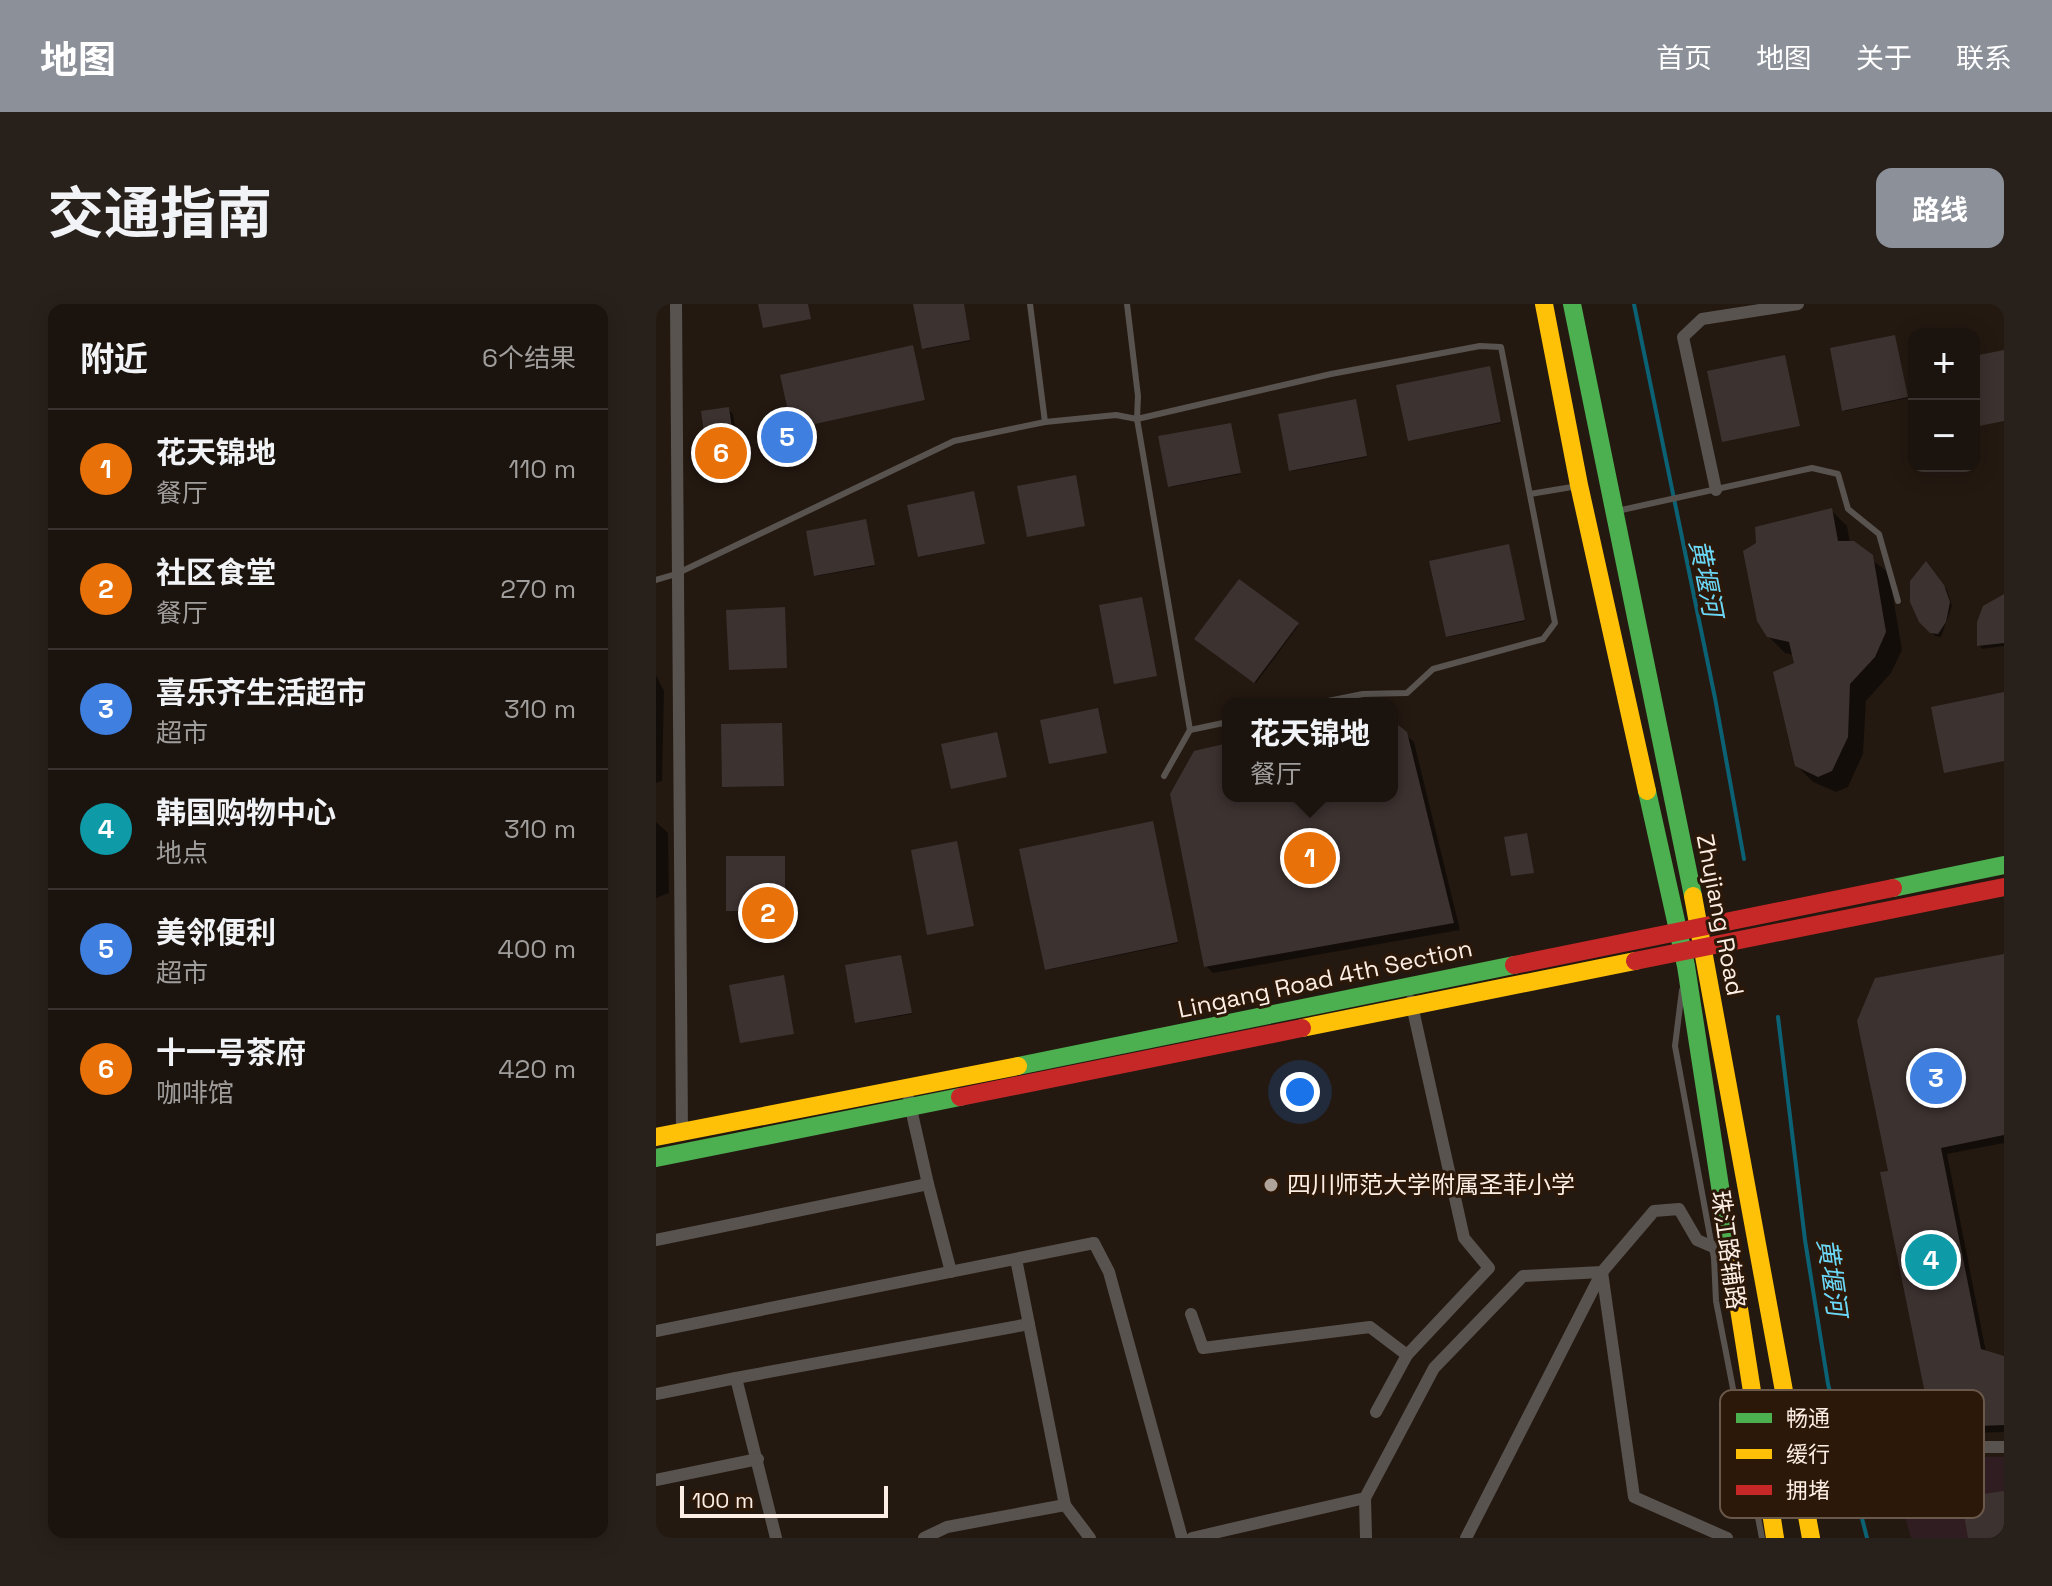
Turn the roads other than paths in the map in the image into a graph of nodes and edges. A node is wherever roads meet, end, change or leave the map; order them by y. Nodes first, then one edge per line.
1 (676, 304) edge
2 (1030, 304) edge
3 (1127, 304) edge
4 (1544, 304) edge
5 (1572, 304) edge
6 (1798, 304) edge
7 (1137, 419) junction
8 (1045, 422) junction
9 (1579, 485) junction
10 (1716, 490) junction
11 (1530, 494) junction
12 (1615, 511) junction
13 (676, 574) junction
14 (656, 580) edge
15 (1898, 601) dead end
16 (1343, 698) edge
17 (1222, 723) edge
18 (1190, 730) junction
19 (1164, 776) dead end
20 (2004, 865) edge
21 (2004, 887) edge
22 (1699, 926) junction
23 (1678, 932) junction
24 (1703, 947) junction
25 (1684, 959) junction
26 (1408, 986) junction
27 (1413, 1006) junction
28 (907, 1089) junction
29 (911, 1109) junction
30 (682, 1132) junction
31 (656, 1137) edge
32 (656, 1158) edge
33 (928, 1184) junction
34 (656, 1240) edge
35 (1711, 1246) junction
36 (1016, 1259) junction
37 (951, 1272) junction
38 (1602, 1272) junction
39 (1191, 1314) dead end
40 (1029, 1324) junction
41 (656, 1331) edge
42 (1407, 1355) junction
43 (736, 1378) junction
44 (1733, 1390) edge
45 (1752, 1390) edge
46 (1784, 1390) edge
47 (656, 1394) edge
48 (1376, 1412) dead end
49 (758, 1459) junction
50 (656, 1480) edge
51 (1365, 1498) junction
52 (1065, 1505) junction
53 (1758, 1518) edge
54 (1772, 1518) edge
55 (1807, 1518) edge
56 (776, 1538) edge
57 (924, 1538) edge
58 (1090, 1538) edge
59 (1182, 1538) edge
60 (1192, 1538) edge
61 (1366, 1538) edge
62 (1466, 1538) edge
63 (1727, 1538) edge
64 (1762, 1538) edge
65 (1775, 1538) edge
66 (1811, 1538) edge

1 - 13 street
2 - 8 lane
3 - 7 lane
4 - 9 main road, Zhujiang Road
5 - 12 main road, Zhujiang Road
6 - 10 street
7 - 8 lane
7 - 11 lane
7 - 18 lane
8 - 13 lane
9 - 11 lane
9 - 23 main road, Zhujiang Road
10 - 12 lane
10 - 15 lane
11 - 16 lane
12 - 22 main road, Zhujiang Road
13 - 14 lane
13 - 30 street
17 - 18 lane
18 - 19 lane
20 - 22 main road, Lingang Road 4th Section
21 - 24 main road, Lingang Road 4th Section
22 - 23 main road, Lingang Road 4th Section
22 - 24 main road, Zhujiang Road
23 - 25 main road, Zhujiang Road
23 - 26 main road, Lingang Road 4th Section
24 - 25 main road, Lingang Road 4th Section
24 - 46 main road, Zhujiang Road
25 - 27 main road, Lingang Road 4th Section
25 - 35 lane, 珠江路辅路
25 - 45 main road, Zhujiang Road
26 - 27 street
26 - 28 main road, Lingang Road 4th Section
27 - 29 main road, Lingang Road 4th Section
27 - 42 street
28 - 29 street
28 - 30 main road, Lingang Road 4th Section
29 - 32 main road, Lingang Road 4th Section
29 - 33 street
30 - 31 main road, Lingang Road 4th Section
33 - 34 street
33 - 37 street
35 - 38 street
35 - 44 lane, 珠江路辅路
36 - 37 street
36 - 40 street
36 - 59 street
37 - 41 street
38 - 51 street
38 - 62 street
38 - 63 street
39 - 42 street
40 - 43 street
40 - 52 street
42 - 48 street
43 - 47 street
43 - 49 street
49 - 50 street
49 - 56 street
51 - 60 street
51 - 61 street
52 - 57 street
52 - 58 street
53 - 64 lane, 珠江路辅路
54 - 65 main road, Zhujiang Road
55 - 66 main road, Zhujiang Road

